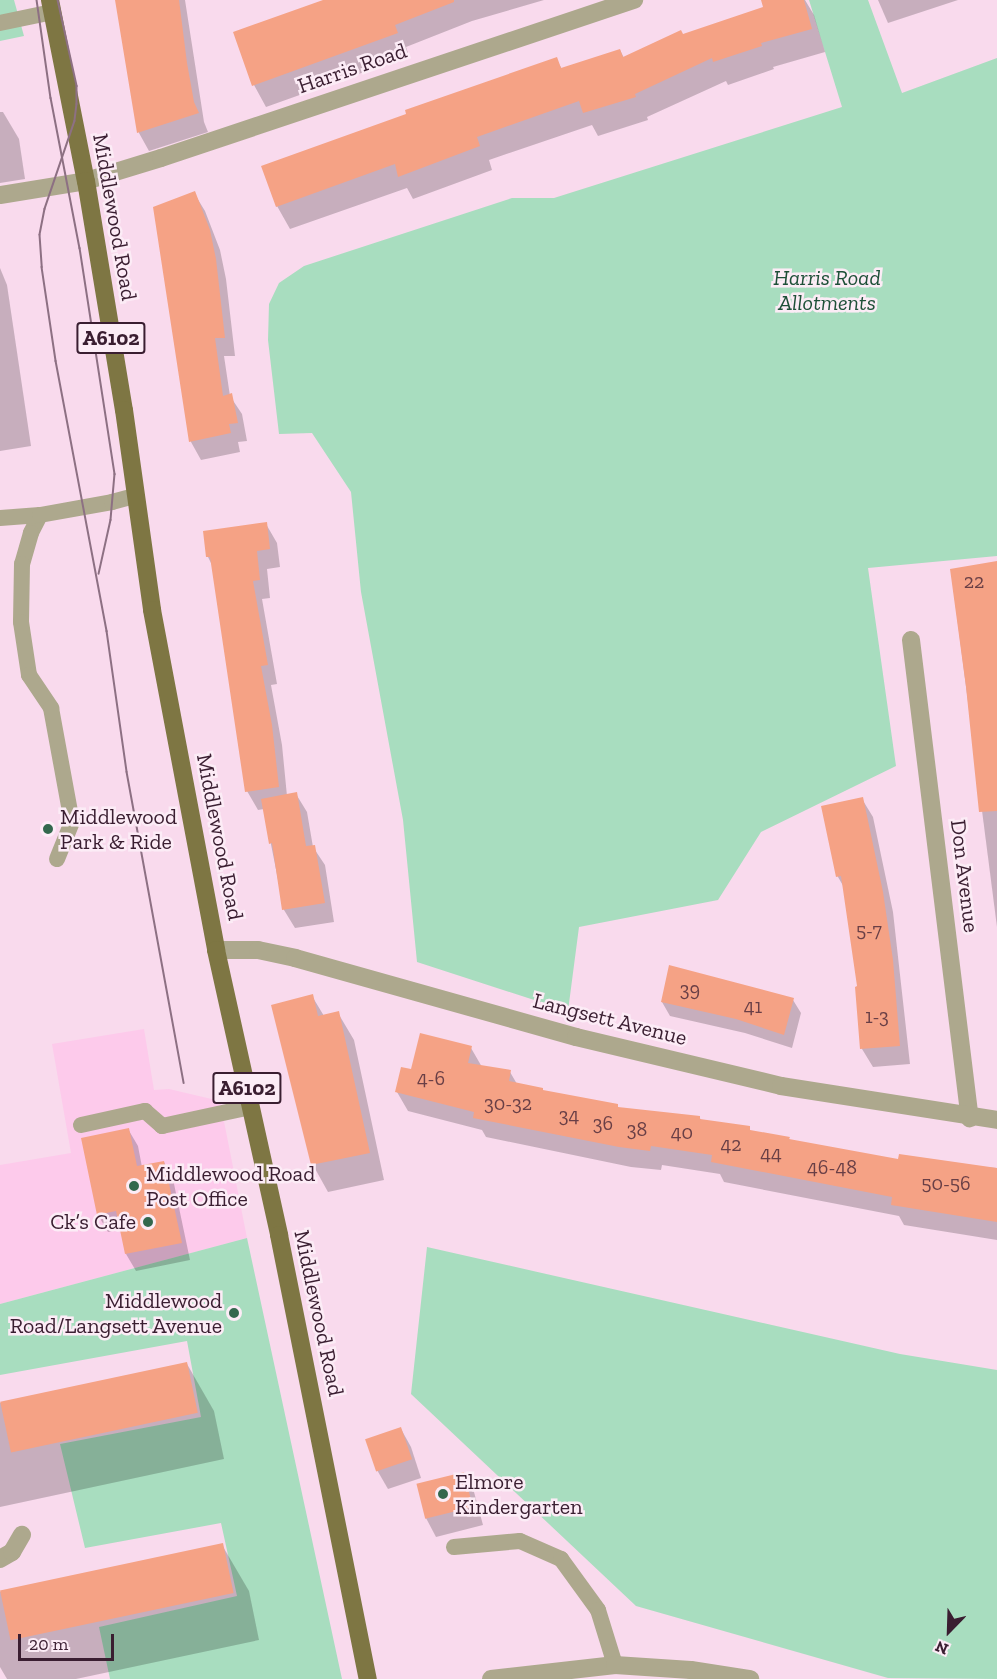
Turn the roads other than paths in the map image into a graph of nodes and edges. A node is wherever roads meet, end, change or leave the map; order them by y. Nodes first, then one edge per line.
1 (634, 0) edge
2 (51, 6) edge
3 (0, 22) edge
4 (86, 181) junction
5 (0, 195) edge
6 (135, 496) junction
7 (40, 515) junction
8 (0, 518) edge
9 (911, 640) dead end
10 (57, 859) dead end
11 (216, 950) junction
12 (251, 1107) junction
13 (970, 1118) junction
14 (997, 1120) edge
15 (81, 1125) dead end
16 (22, 1535) dead end
17 (454, 1547) dead end
18 (0, 1559) edge
19 (615, 1665) junction
20 (691, 1674) edge
21 (368, 1679) edge
22 (491, 1679) edge
23 (750, 1679) edge

1 - 4 street, Harris Road
2 - 3 lane
2 - 4 main road, Middlewood Road / A6102
4 - 5 street, Harris Road
4 - 6 main road, Middlewood Road / A6102
6 - 7 lane
6 - 11 main road, Middlewood Road / A6102
7 - 8 lane
7 - 10 lane
9 - 13 street, Don Avenue
11 - 12 main road, Middlewood Road / A6102
11 - 13 street, Langsett Avenue
12 - 15 lane
12 - 21 main road, Middlewood Road / A6102
13 - 14 street, Langsett Avenue
16 - 18 street
17 - 19 lane
19 - 20 street
19 - 22 street
20 - 23 street

